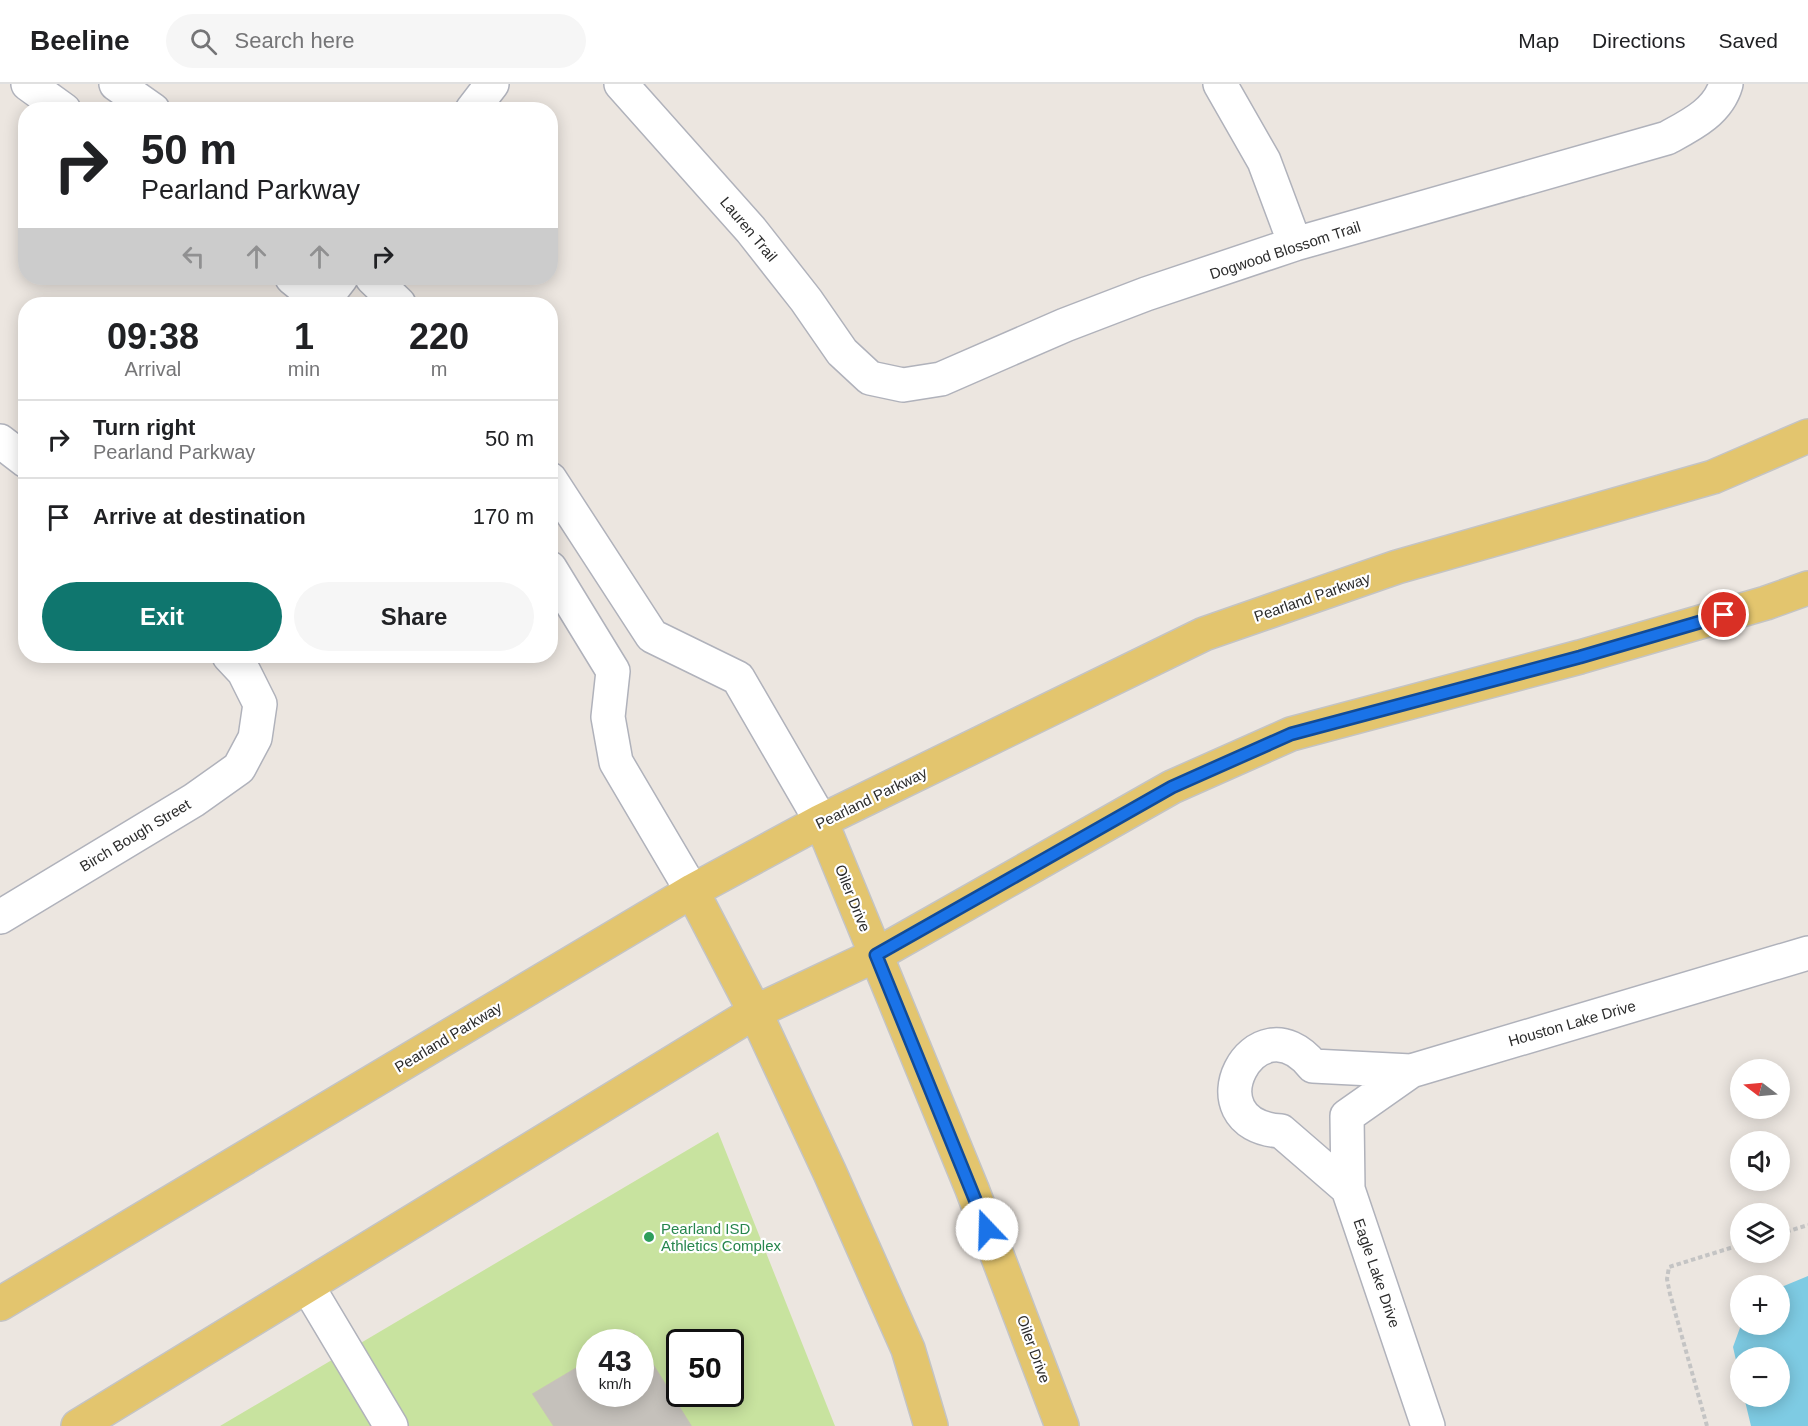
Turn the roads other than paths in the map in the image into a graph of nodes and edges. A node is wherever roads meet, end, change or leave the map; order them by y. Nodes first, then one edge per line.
1 (28, 84) edge
2 (116, 84) edge
3 (492, 84) edge
4 (621, 84) edge
5 (1220, 84) edge
6 (1726, 84) edge
7 (53, 102) edge
8 (142, 102) edge
9 (478, 102) edge
10 (1295, 244) junction
11 (305, 285) edge
12 (379, 285) edge
13 (327, 297) edge
14 (392, 297) edge
15 (870, 378) joint
16 (1808, 436) edge
17 (0, 441) edge
18 (18, 456) edge
19 (558, 491) edge
20 (558, 580) edge
21 (1808, 588) edge
22 (236, 663) edge
23 (821, 821) junction
24 (692, 891) junction
25 (0, 916) edge
26 (1808, 953) edge
27 (876, 955) junction
28 (755, 1012) junction
29 (1411, 1071) junction
30 (1347, 1116) joint
31 (1348, 1189) junction
32 (308, 1287) junction
33 (0, 1304) edge
34 (78, 1426) edge
35 (391, 1426) edge
36 (931, 1426) edge
37 (1062, 1426) edge
38 (1428, 1426) edge

1 - 7 street
2 - 8 street
3 - 9 street
4 - 15 street, Lauren Trail
5 - 10 street
6 - 10 street, Dogwood Blossom Trail
10 - 15 street, Dogwood Blossom Trail
11 - 13 street
12 - 14 street
16 - 23 main road, Pearland Parkway
17 - 18 street
19 - 23 street, Oiler Drive
20 - 24 street
21 - 27 main road
22 - 25 street, Birch Bough Street
23 - 24 main road, Pearland Parkway
23 - 27 main road, Oiler Drive
24 - 28 main road
24 - 33 main road, Pearland Parkway
26 - 29 street, Houston Lake Drive
27 - 28 main road
27 - 37 main road, Oiler Drive
28 - 32 main road
28 - 36 main road
29 - 30 street, Houston Lake Drive
29 - 31 street
30 - 31 street, Eagle Lake Drive
31 - 38 street, Eagle Lake Drive
32 - 34 main road
32 - 35 street

